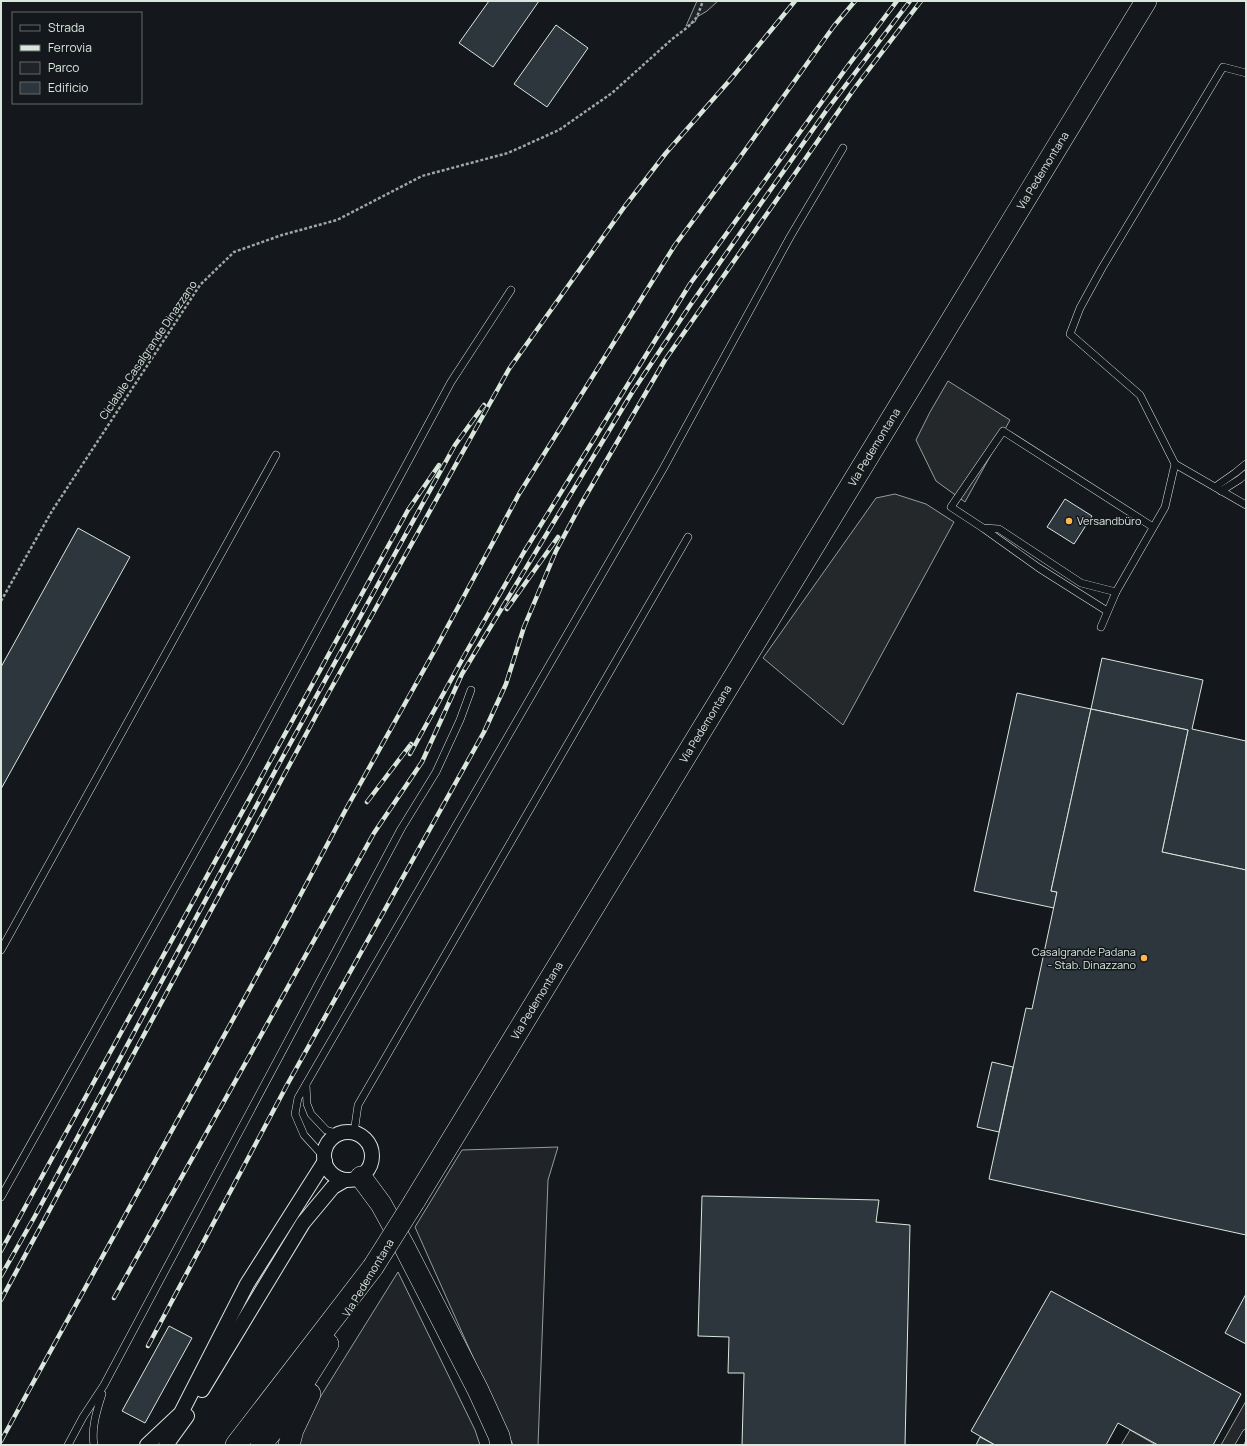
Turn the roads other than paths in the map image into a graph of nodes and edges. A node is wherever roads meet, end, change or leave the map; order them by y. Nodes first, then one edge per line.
1 (1146, 1) edge
2 (1246, 73) edge
3 (843, 148) dead end
4 (511, 290) dead end
5 (276, 454) dead end
6 (1175, 464) junction
7 (1246, 464) edge
8 (1246, 474) edge
9 (1218, 489) junction
10 (1246, 505) edge
11 (1153, 527) junction
12 (983, 528) junction
13 (688, 537) dead end
14 (1116, 592) junction
15 (1107, 611) junction
16 (1101, 627) dead end
17 (471, 690) dead end
18 (1, 950) edge
19 (306, 1085) junction
20 (354, 1133) junction
21 (339, 1134) junction
22 (324, 1159) junction
23 (353, 1179) junction
24 (1, 1197) edge
25 (373, 1268) junction
26 (355, 1299) junction
27 (104, 1385) junction
28 (1246, 1433) edge
29 (68, 1445) edge
30 (94, 1445) edge
31 (147, 1445) edge
32 (166, 1445) edge
33 (236, 1445) edge
34 (262, 1445) edge
35 (289, 1445) edge
36 (501, 1445) edge
37 (1239, 1445) edge

1 - 25 main road, Via Pedemontana, bridge
2 - 6 lane
3 - 19 lane
4 - 24 lane
5 - 18 lane
6 - 9 lane
6 - 11 lane
7 - 9 lane
8 - 9 lane
9 - 10 lane
11 - 12 lane
11 - 14 lane
12 - 14 lane
12 - 15 lane
13 - 20 lane
14 - 15 lane
15 - 16 lane
17 - 27 lane
19 - 21 lane
19 - 22 lane
20 - 21 street
20 - 23 street
21 - 22 street
22 - 23 street
22 - 31 street
23 - 32 street
23 - 36 main road
25 - 26 main road, Via Pedemontana
25 - 33 main road
26 - 34 main road, Via Pedemontana
26 - 35 main road
27 - 29 lane
27 - 30 lane
28 - 37 lane

